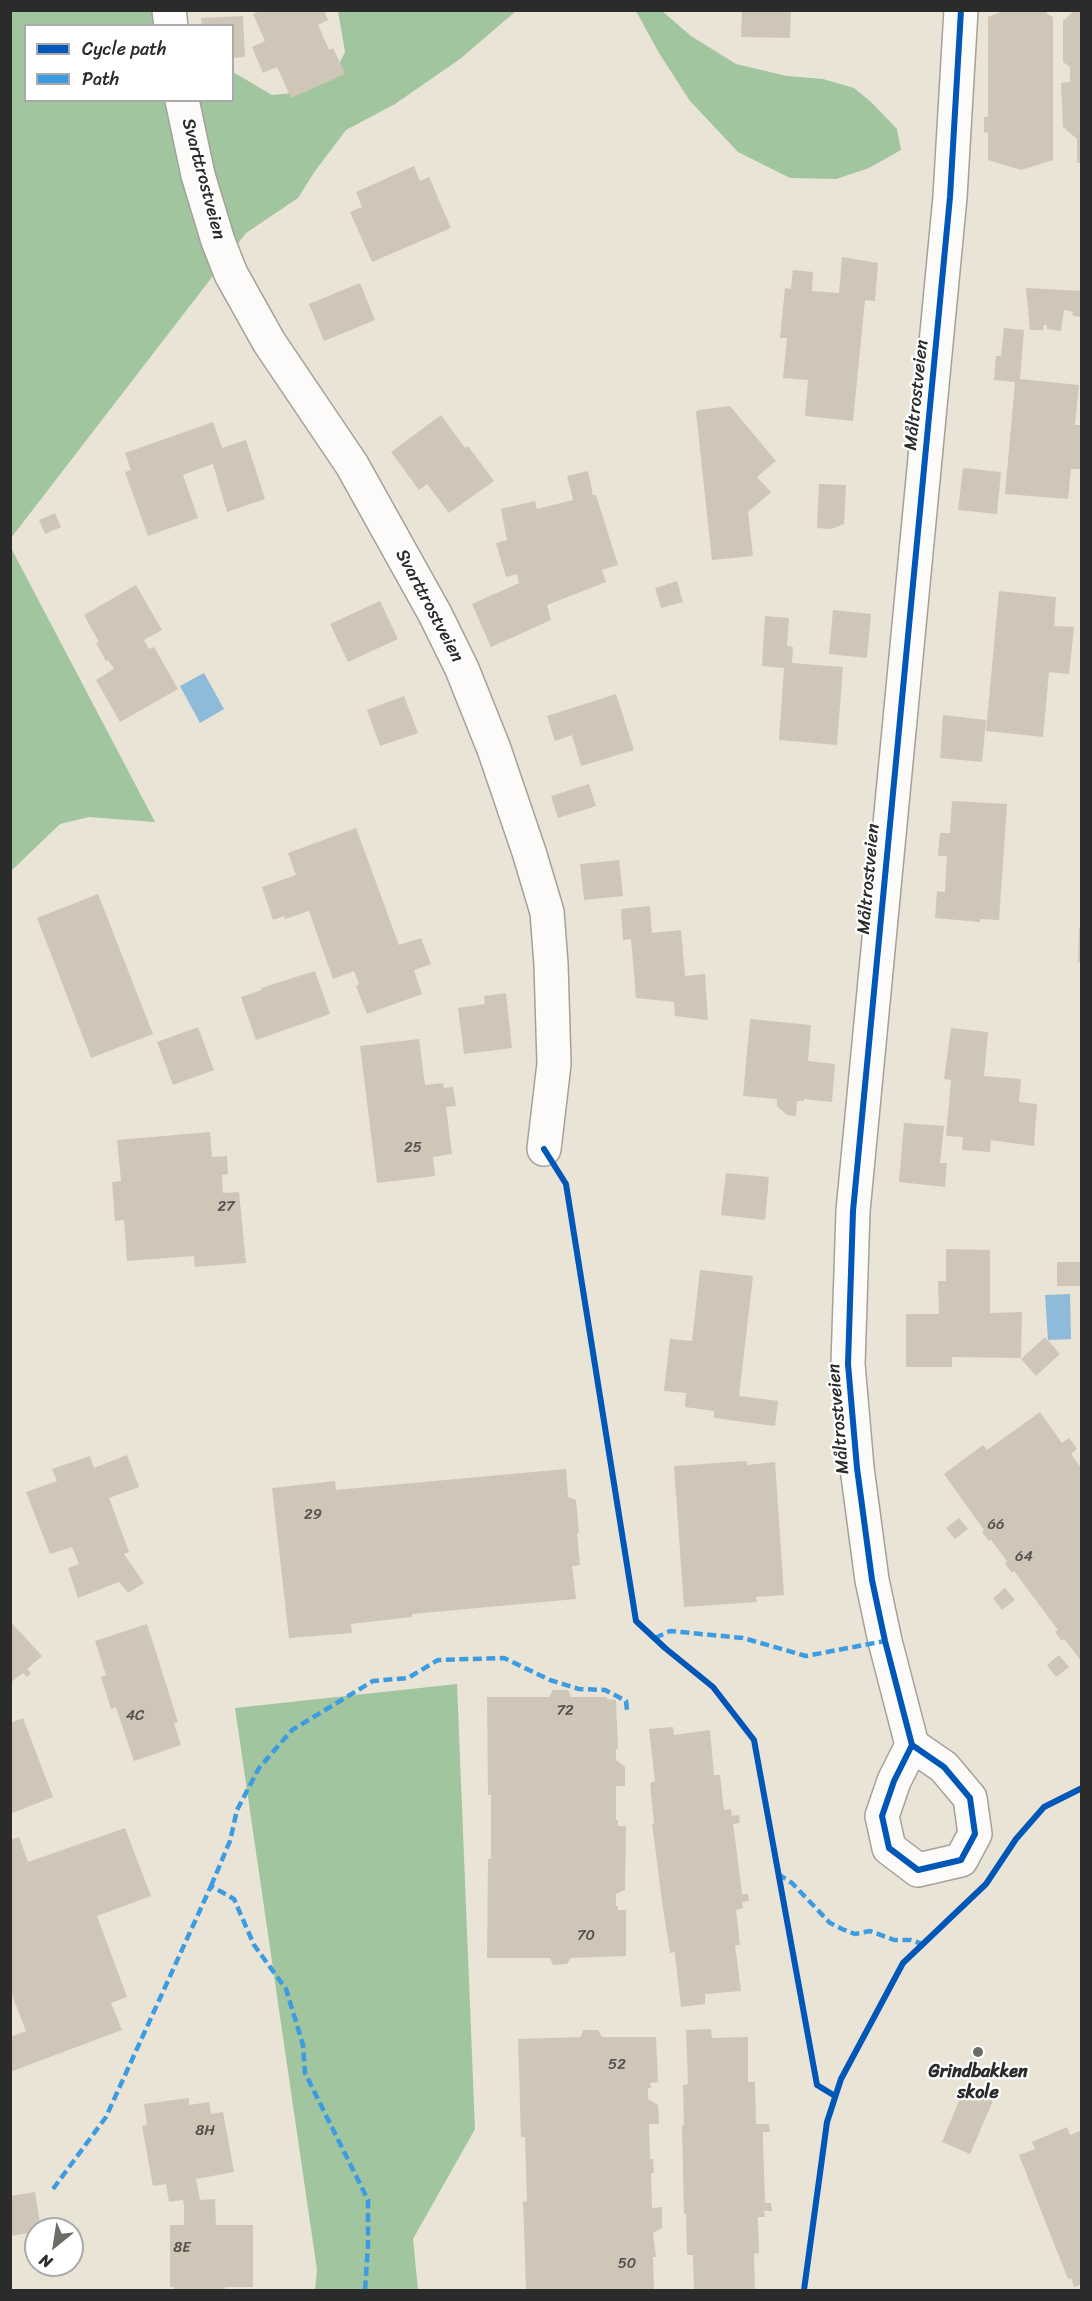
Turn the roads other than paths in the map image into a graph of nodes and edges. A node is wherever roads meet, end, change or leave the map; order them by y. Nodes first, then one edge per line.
1 (961, 10) edge
2 (182, 102) edge
3 (544, 1149) dead end
4 (912, 1745) dead end

1 - 4 street, Måltrostveien
2 - 3 street, Svarttrostveien

